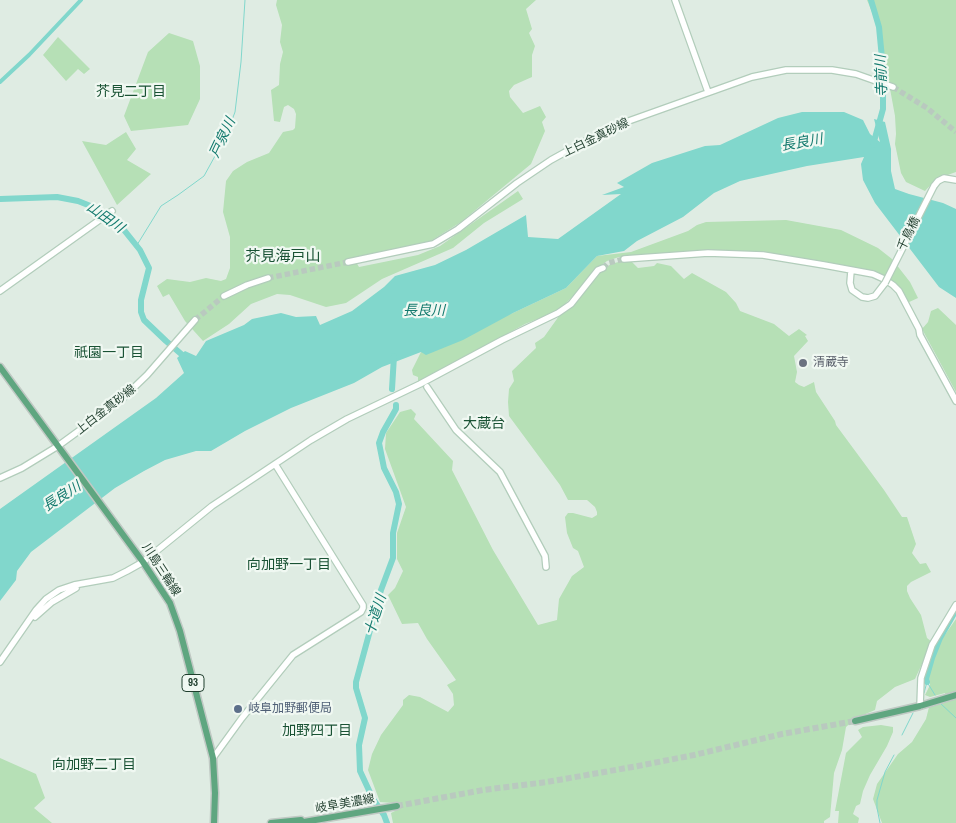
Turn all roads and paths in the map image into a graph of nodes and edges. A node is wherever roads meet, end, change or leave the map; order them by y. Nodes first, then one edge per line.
1 (675, 0) edge
2 (891, 87) tunnel mouth
3 (708, 92) junction
4 (956, 180) edge
5 (112, 211) dead end
6 (624, 259) tunnel mouth
7 (348, 262) tunnel mouth
8 (603, 268) tunnel mouth
9 (851, 271) junction
10 (268, 278) tunnel mouth
11 (0, 291) edge
12 (224, 296) tunnel mouth
13 (194, 320) tunnel mouth
14 (0, 367) edge
15 (427, 387) dead end
16 (956, 401) edge
17 (60, 448) junction
18 (275, 464) junction
19 (0, 478) edge
20 (143, 562) junction
21 (546, 567) dead end
22 (956, 605) edge
23 (0, 662) edge
24 (956, 695) edge
25 (920, 706) junction
26 (855, 722) tunnel mouth
27 (213, 758) junction
28 (395, 807) tunnel mouth
29 (318, 821) edge
30 (214, 823) edge
31 (271, 823) edge
32 (298, 823) edge

1 - 3 street
2 - 3 street, 上白金真砂線
3 - 7 street, 上白金真砂線
4 - 9 street, 千鳥橋, bridge
5 - 11 street
6 - 9 street
8 - 18 street
9 - 16 street
10 - 12 street
13 - 17 street, 上白金真砂線
14 - 17 main road, 川島三輪線 / 93
15 - 21 street
17 - 19 street, 上白金真砂線
17 - 20 main road, 川島三輪線 / 93
18 - 20 street
18 - 27 street
20 - 23 street
20 - 27 main road, 川島三輪線 / 93
22 - 25 street
24 - 25 main road
25 - 26 main road
27 - 30 main road, 川島三輪線 / 93
28 - 29 main road, 岐阜美濃線
29 - 31 main road
29 - 32 main road, 岐阜美濃線

